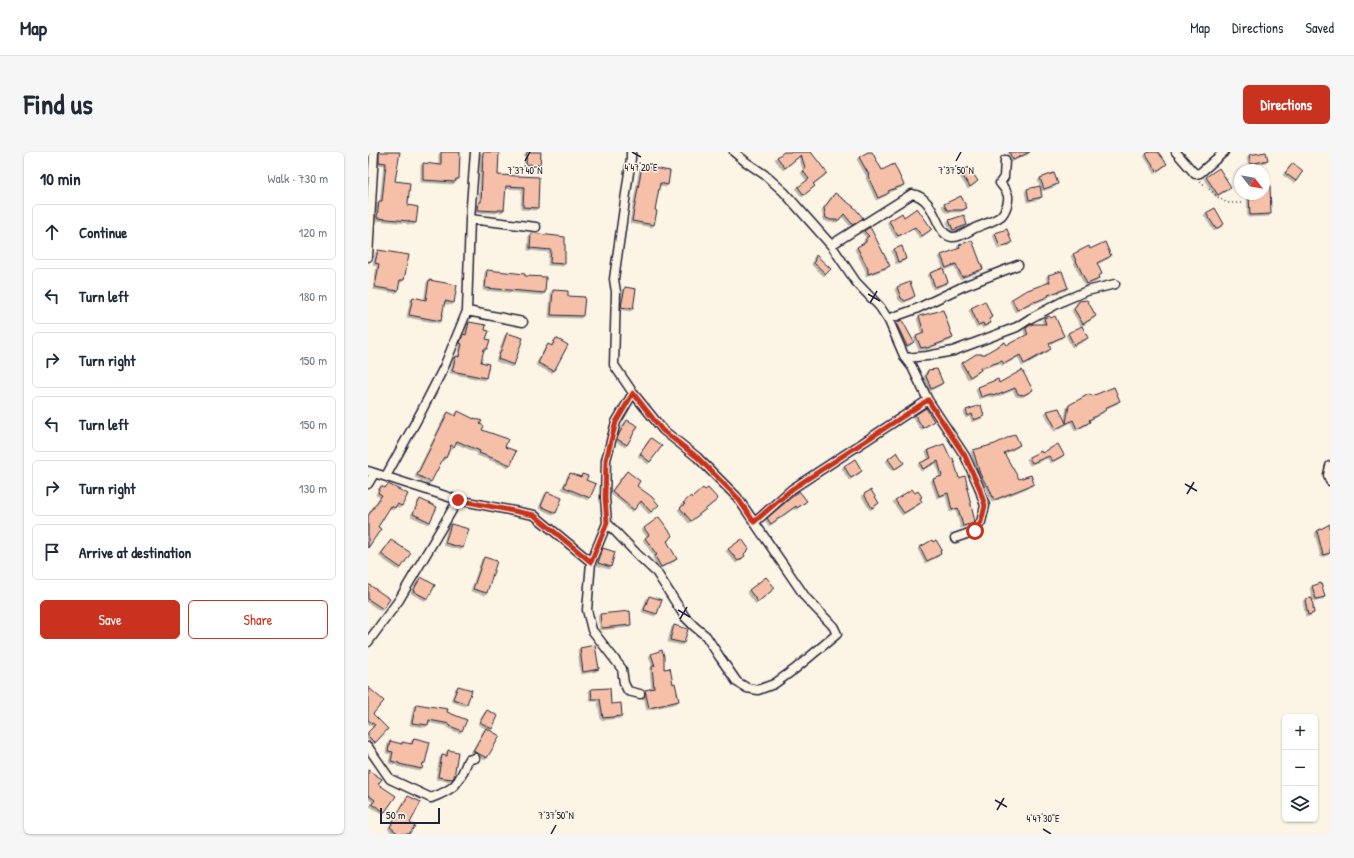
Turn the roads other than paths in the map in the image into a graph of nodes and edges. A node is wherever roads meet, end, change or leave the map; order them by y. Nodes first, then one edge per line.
1 (374, 152) edge
2 (475, 152) edge
3 (631, 152) edge
4 (734, 152) edge
5 (1176, 152) edge
6 (1224, 152) edge
7 (1006, 160) dead end
8 (370, 172) edge
9 (470, 219) junction
10 (536, 227) dead end
11 (830, 245) junction
12 (368, 257) edge
13 (1018, 265) dead end
14 (1116, 284) dead end
15 (467, 311) junction
16 (888, 319) junction
17 (523, 322) dead end
18 (905, 358) junction
19 (633, 393) junction
20 (928, 400) junction
21 (1330, 466) edge
22 (371, 473) edge
23 (386, 476) junction
24 (1330, 481) edge
25 (368, 484) edge
26 (458, 500) junction
27 (754, 522) junction
28 (607, 523) junction
29 (955, 538) dead end
30 (591, 562) junction
31 (368, 642) edge
32 (640, 694) dead end
33 (368, 747) edge
34 (475, 758) dead end

1 - 8 street
2 - 9 street
3 - 19 street
4 - 11 street
5 - 6 street
7 - 11 street
8 - 12 street
9 - 10 street
9 - 15 street
11 - 16 street
13 - 16 street
14 - 18 street
15 - 17 street
15 - 23 street
16 - 18 street
18 - 20 street
19 - 27 street
19 - 28 street
20 - 27 street
20 - 29 street
21 - 24 street
22 - 23 street
22 - 25 street
23 - 26 street
26 - 30 street
26 - 31 street
27 - 28 street
28 - 30 street
30 - 32 street
33 - 34 street

